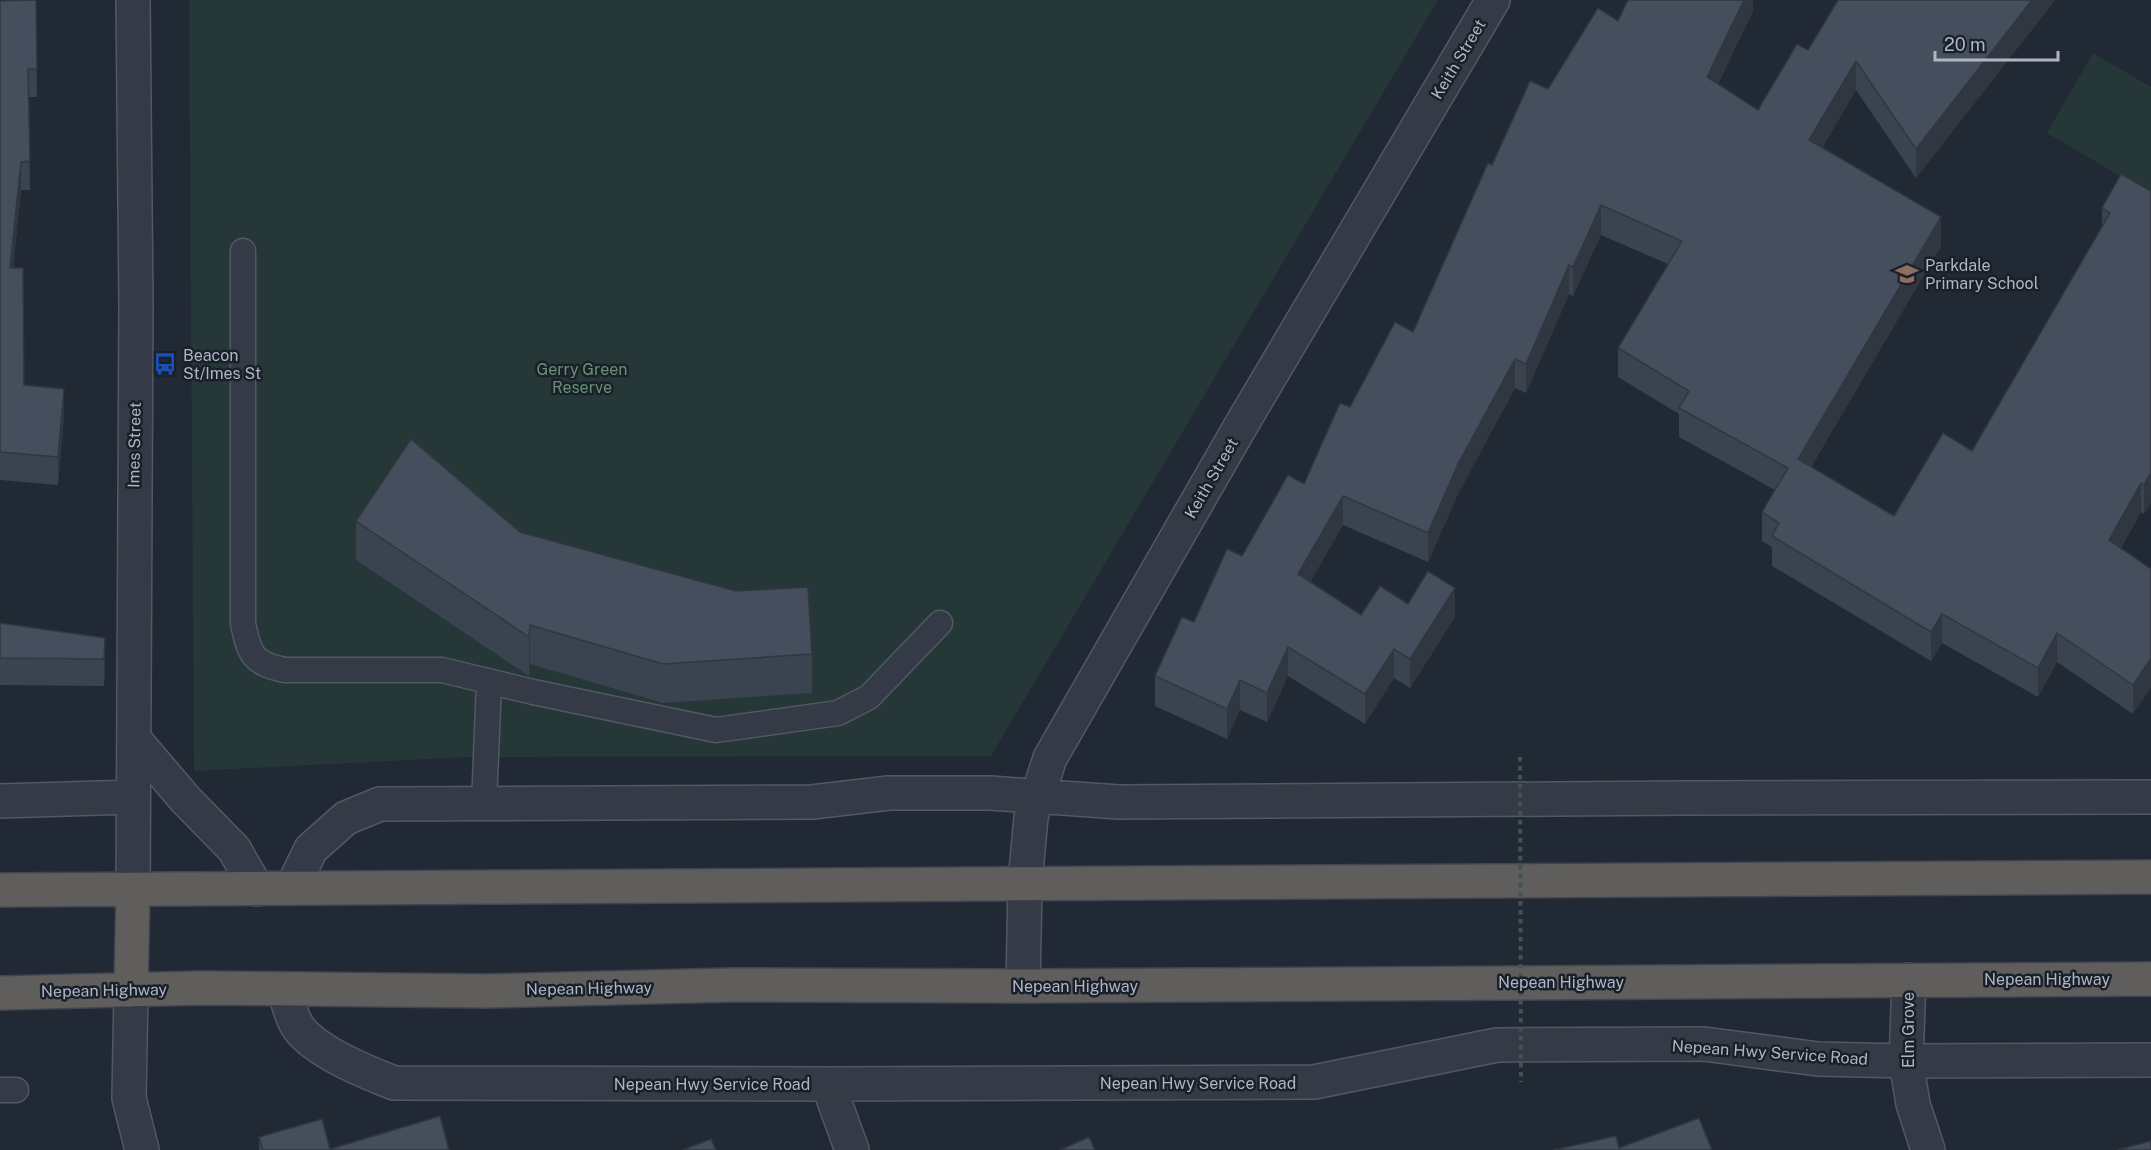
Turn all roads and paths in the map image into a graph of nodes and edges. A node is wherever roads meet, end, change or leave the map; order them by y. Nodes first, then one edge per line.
1 (133, 0) edge
2 (1493, 0) edge
3 (243, 251) dead end
4 (940, 623) dead end
5 (489, 683) junction
6 (134, 739) junction
7 (1520, 757) dead end
8 (1037, 796) junction
9 (133, 797) junction
10 (2151, 797) edge
11 (0, 801) edge
12 (484, 804) junction
13 (2151, 877) edge
14 (1025, 883) junction
15 (292, 888) junction
16 (257, 889) junction
17 (0, 890) edge
18 (134, 890) junction
19 (2151, 979) edge
20 (1909, 980) junction
21 (1023, 986) junction
22 (284, 989) junction
23 (131, 990) junction
24 (3, 995) edge
25 (2151, 1060) edge
26 (1906, 1061) junction
27 (1521, 1082) dead end
28 (828, 1084) junction
29 (142, 1150) edge
30 (852, 1150) edge
31 (1928, 1150) edge

1 - 6 street, Imes Street
2 - 8 street, Keith Street
3 - 5 lane
4 - 5 lane
5 - 12 lane
6 - 9 street, Imes Street
6 - 16 street
7 - 27 path, bridge
8 - 10 street
8 - 12 street
8 - 14 street, Keith Street
9 - 11 street
9 - 18 street, Imes Street
12 - 15 street
13 - 14 highway
14 - 15 highway
14 - 21 street, Keith Street
15 - 16 highway
16 - 18 highway
17 - 18 highway
18 - 23 highway
19 - 20 highway, Nepean Highway
20 - 21 highway, Nepean Highway
20 - 26 street, Elm Grove
21 - 22 highway, Nepean Highway
22 - 23 highway, Nepean Highway
22 - 28 street, Nepean Hwy Service Road
23 - 24 highway, Nepean Highway
23 - 29 street
25 - 26 street, Nepean Hwy Service Road
26 - 28 street, Nepean Hwy Service Road
26 - 31 street, Elm Grove
28 - 30 street

